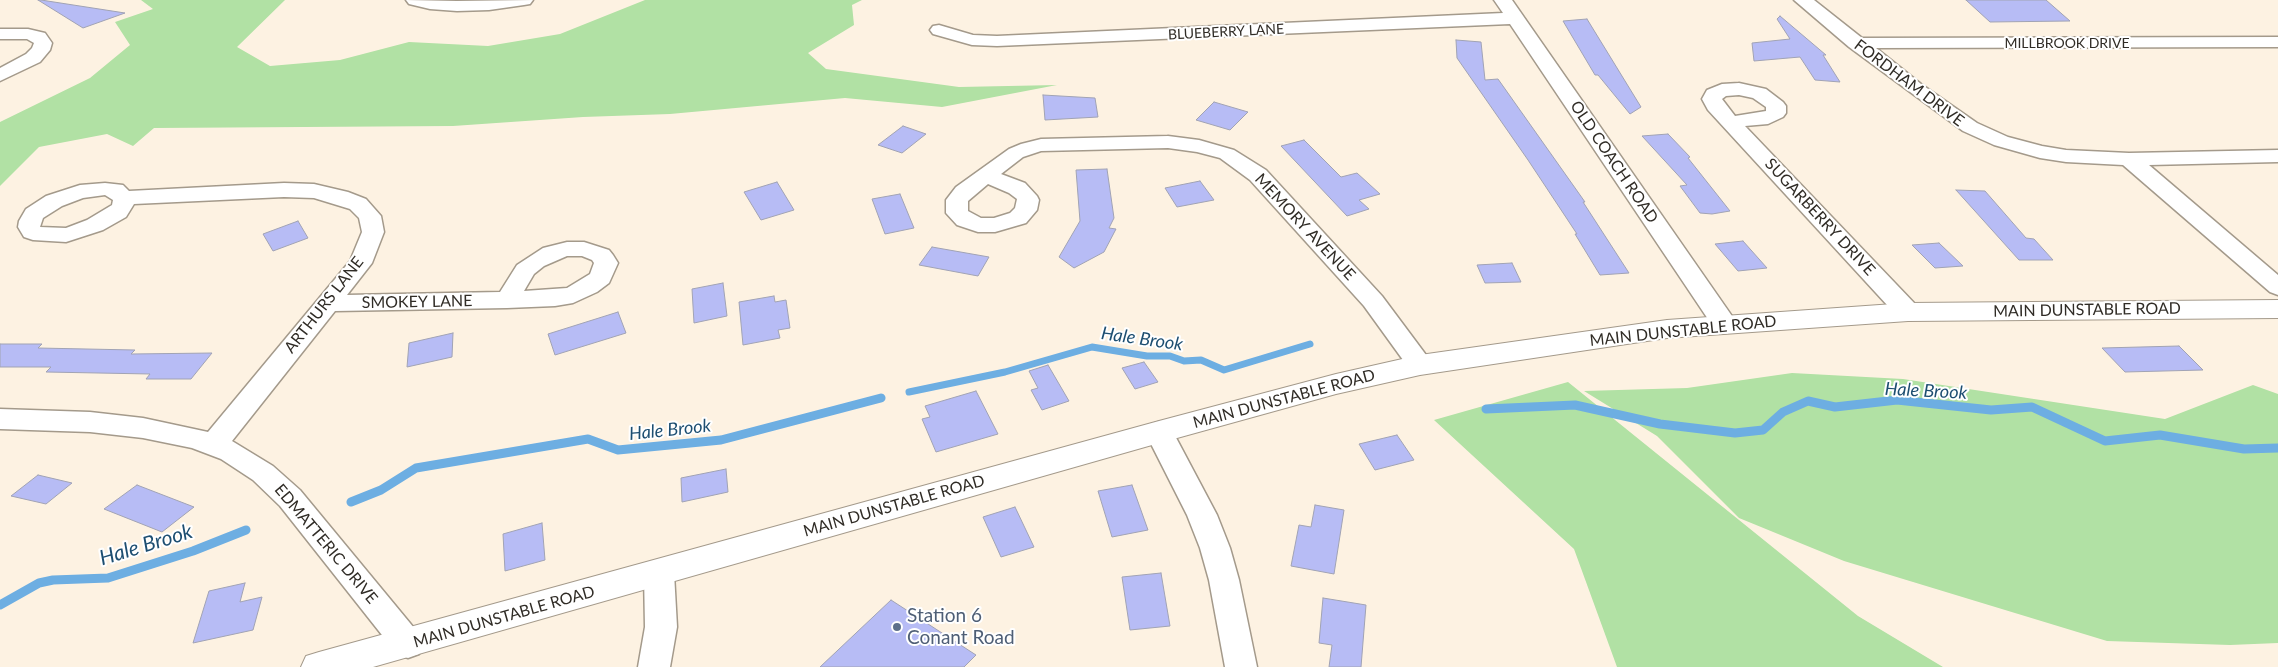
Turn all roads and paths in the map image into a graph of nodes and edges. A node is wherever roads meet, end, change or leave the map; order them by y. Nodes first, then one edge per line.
1 (415, 0) edge
2 (524, 0) edge
3 (1503, 0) edge
4 (1803, 0) edge
5 (1515, 18) junction
6 (939, 30) dead end
7 (0, 34) edge
8 (2278, 42) edge
9 (1855, 43) junction
10 (0, 75) edge
11 (1731, 122) dead end
12 (2278, 156) edge
13 (2129, 159) junction
14 (986, 176) dead end
15 (124, 198) dead end
16 (2278, 287) edge
17 (507, 300) dead end
18 (327, 303) junction
19 (2278, 309) edge
20 (1908, 312) junction
21 (1725, 325) junction
22 (1420, 365) junction
23 (0, 419) edge
24 (1159, 432) junction
25 (214, 444) junction
26 (659, 573) junction
27 (408, 644) junction
28 (319, 667) edge
29 (654, 667) edge
30 (1241, 667) edge

1 - 2 street
3 - 5 street, OLD COACH ROAD
4 - 9 street, FORDHAM DRIVE
5 - 6 street, BLUEBERRY LANE
5 - 21 street, OLD COACH ROAD
7 - 10 street
8 - 9 street, MILLBROOK DRIVE
9 - 13 street, FORDHAM DRIVE
11 - 20 street, SUGARBERRY DRIVE
12 - 13 street, FORDHAM DRIVE
13 - 16 street
14 - 22 street, MEMORY AVENUE
15 - 18 street, ARTHURS LANE
17 - 18 street, SMOKEY LANE
18 - 25 street, ARTHURS LANE
19 - 20 main road, MAIN DUNSTABLE ROAD
20 - 21 main road, MAIN DUNSTABLE ROAD
21 - 22 main road, MAIN DUNSTABLE ROAD
22 - 24 main road, MAIN DUNSTABLE ROAD
23 - 25 street, EDMATTERIC DRIVE
24 - 26 main road, MAIN DUNSTABLE ROAD
24 - 30 street
25 - 27 street, EDMATTERIC DRIVE
26 - 27 main road, MAIN DUNSTABLE ROAD
26 - 29 street
27 - 28 main road, MAIN DUNSTABLE ROAD

